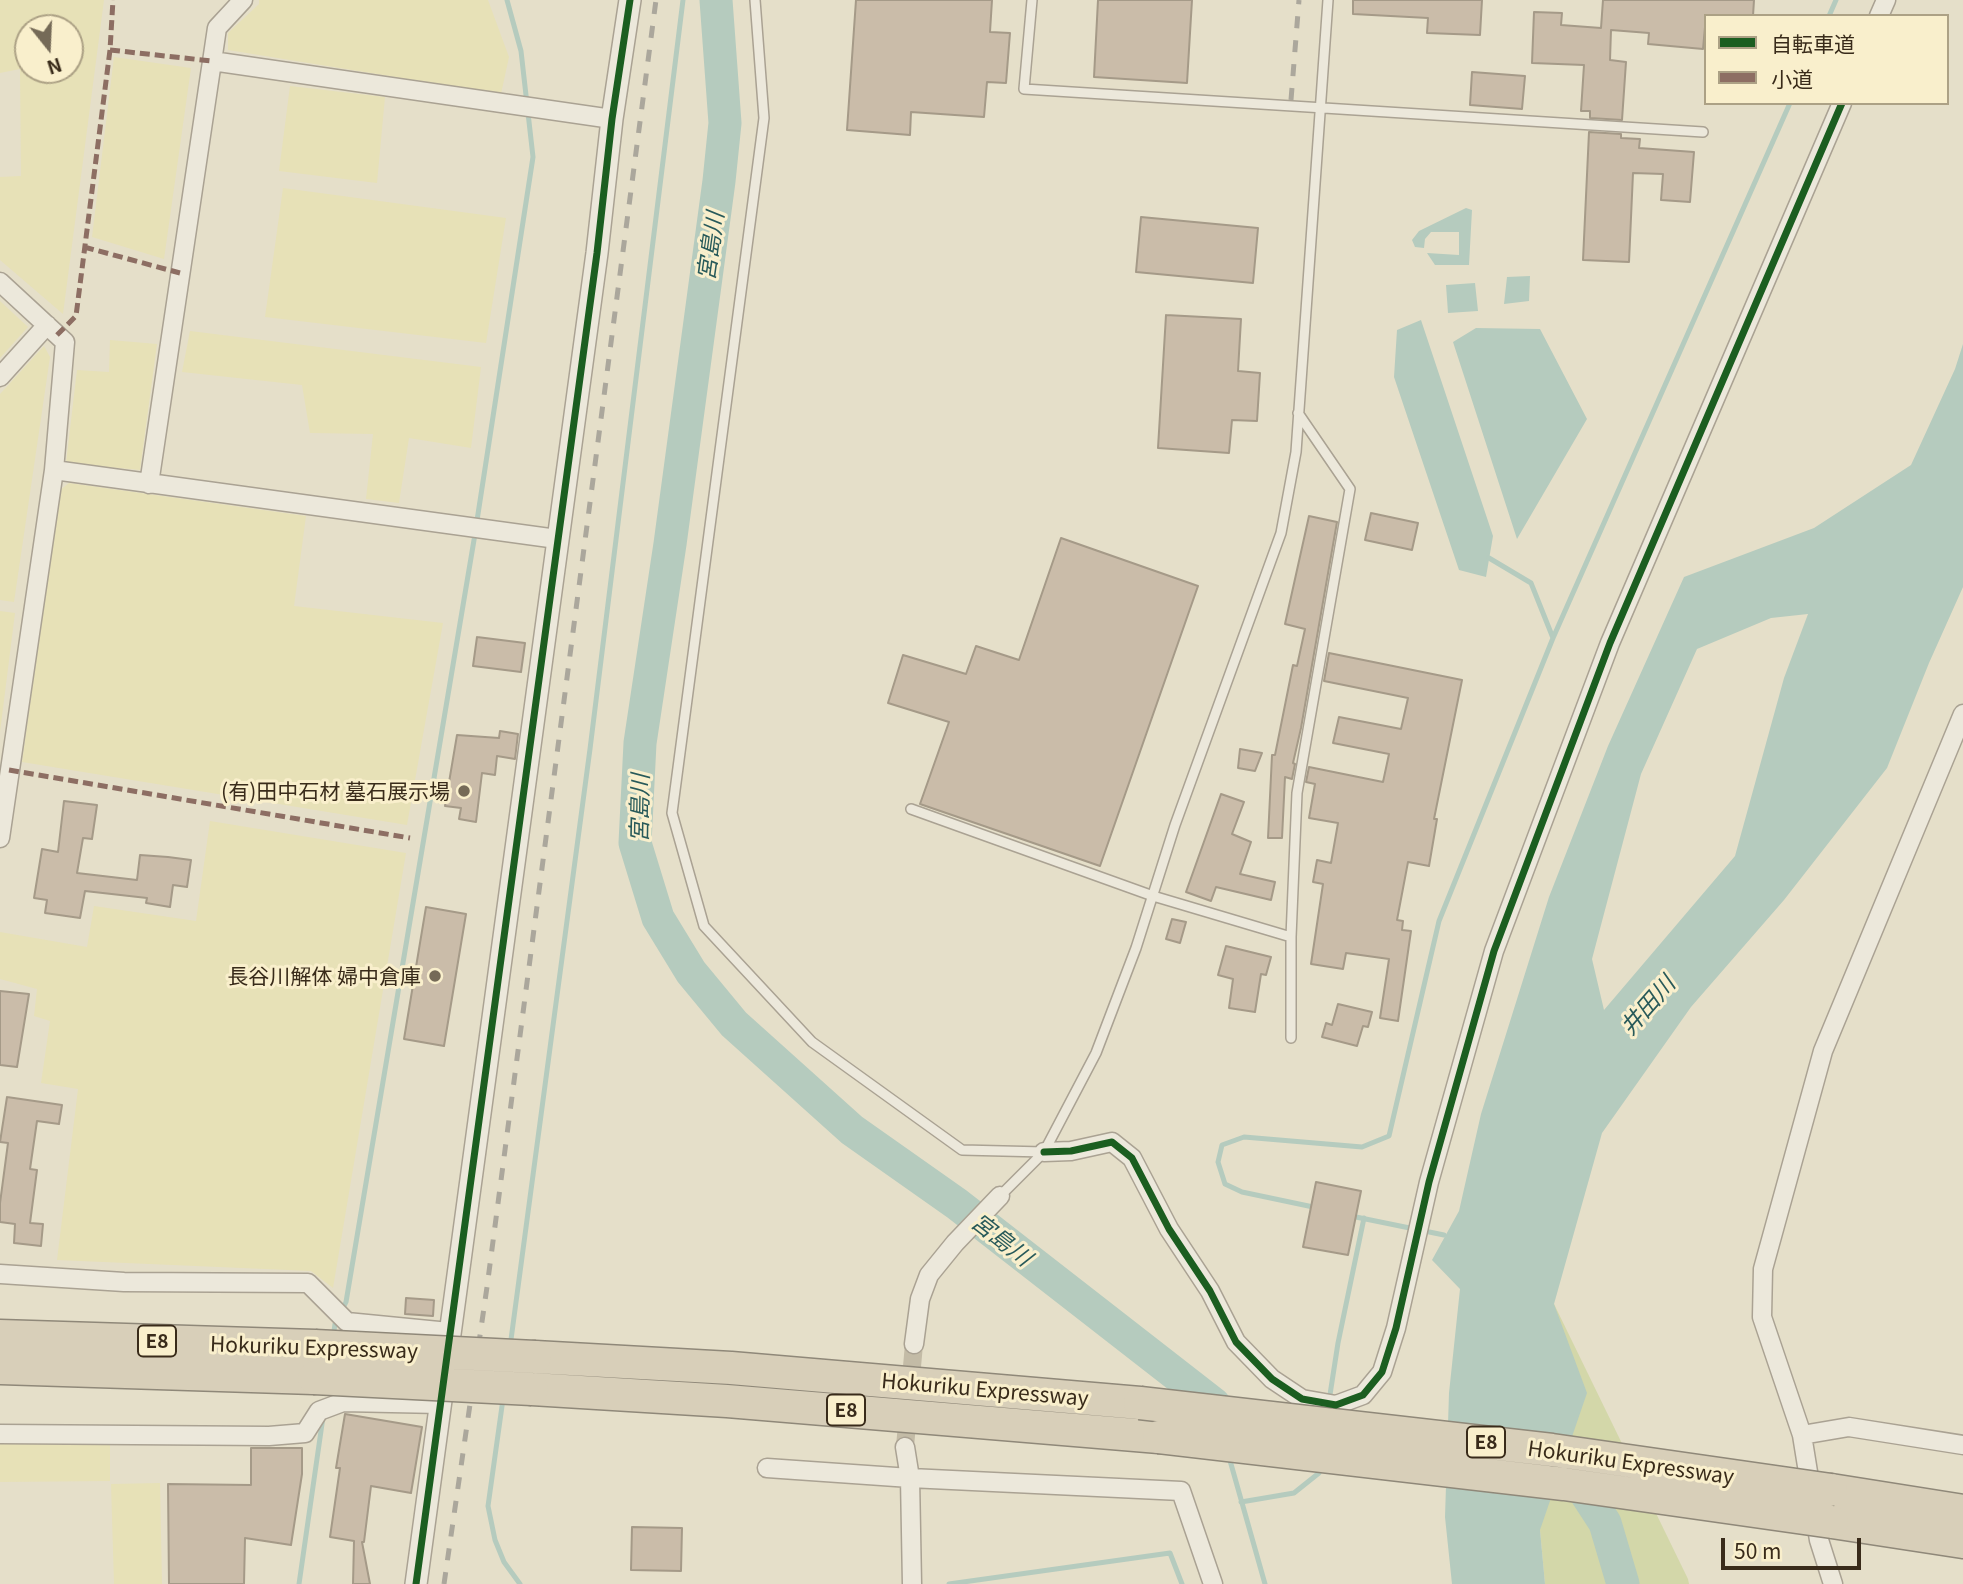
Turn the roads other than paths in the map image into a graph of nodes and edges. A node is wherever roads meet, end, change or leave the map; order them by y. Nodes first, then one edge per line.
1 (243, 0) edge
2 (630, 0) edge
3 (755, 0) edge
4 (1032, 0) edge
5 (1328, 0) edge
6 (212, 61) junction
7 (1841, 105) edge
8 (1320, 107) junction
9 (612, 119) junction
10 (1703, 132) dead end
11 (0, 282) edge
12 (47, 325) junction
13 (0, 377) edge
14 (1298, 413) junction
15 (54, 470) junction
16 (149, 484) junction
17 (557, 539) junction
18 (1963, 714) edge
19 (911, 809) dead end
20 (0, 838) edge
21 (1153, 896) junction
22 (1291, 937) junction
23 (1291, 1038) dead end
24 (1044, 1152) junction
25 (1000, 1196) joint
26 (0, 1274) edge
27 (449, 1332) junction
28 (0, 1336) edge
29 (914, 1344) tunnel mouth
30 (0, 1368) edge
31 (440, 1404) junction
32 (0, 1434) edge
33 (1802, 1435) junction
34 (1963, 1445) edge
35 (905, 1447) tunnel mouth
36 (767, 1468) dead end
37 (910, 1478) junction
38 (1963, 1511) edge
39 (1963, 1542) edge
40 (416, 1584) edge
41 (912, 1584) edge
42 (1213, 1584) edge
43 (1833, 1584) edge

1 - 6 street
2 - 9 street
3 - 24 lane
4 - 8 lane
5 - 8 lane
6 - 9 street
6 - 16 street
7 - 24 street
8 - 10 lane
8 - 14 lane
9 - 17 street
11 - 12 street
12 - 13 street
12 - 15 street
14 - 21 lane
14 - 22 lane
15 - 16 street
15 - 20 street
16 - 17 street
17 - 27 street
18 - 33 street
19 - 21 lane
21 - 22 lane
21 - 24 lane
22 - 23 lane
24 - 25 lane
25 - 29 street
26 - 27 street
27 - 31 street
28 - 38 highway, Hokuriku Expressway / E8, bridge
30 - 39 highway, Hokuriku Expressway / E8, bridge
31 - 32 street
31 - 40 street
33 - 34 street
33 - 43 street
35 - 37 street
36 - 37 street
37 - 41 street
37 - 42 street

